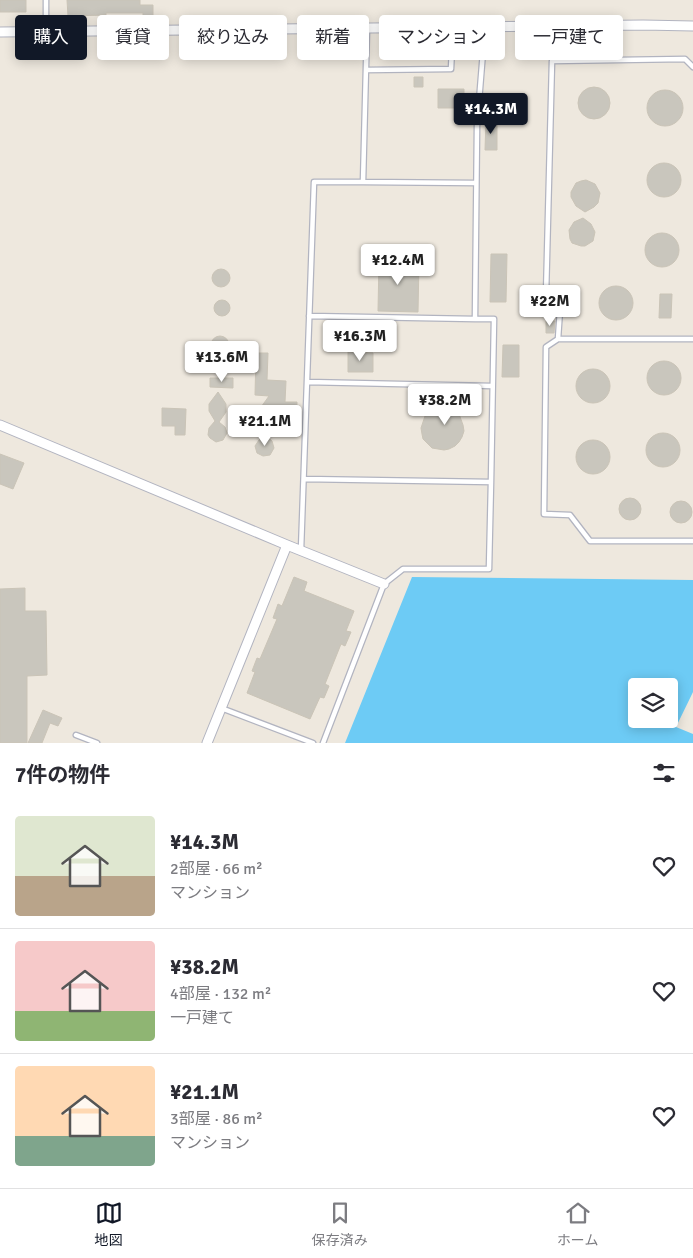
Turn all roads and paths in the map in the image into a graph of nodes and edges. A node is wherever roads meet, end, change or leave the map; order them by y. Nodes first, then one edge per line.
1 (46, 0) edge
2 (46, 15) edge
3 (693, 26) edge
4 (505, 27) edge
5 (297, 29) edge
6 (87, 31) edge
7 (0, 32) edge
8 (15, 32) edge
9 (366, 60) edge
10 (451, 60) edge
11 (482, 60) edge
12 (693, 68) edge
13 (366, 70) junction
14 (363, 182) junction
15 (476, 183) junction
16 (310, 316) junction
17 (475, 319) junction
18 (558, 339) junction
19 (693, 339) edge
20 (307, 382) junction
21 (492, 386) junction
22 (0, 425) edge
23 (304, 479) junction
24 (491, 482) junction
25 (693, 541) edge
26 (287, 545) junction
27 (301, 550) junction
28 (384, 584) junction
29 (221, 708) junction
30 (76, 735) dead end
31 (97, 743) edge
32 (207, 743) edge
33 (313, 743) edge
34 (323, 743) edge

1 - 2 lane
3 - 4 street
5 - 6 street
7 - 8 street
9 - 13 lane
10 - 13 lane
11 - 15 lane
12 - 18 lane
13 - 14 lane
14 - 15 lane
14 - 16 lane
15 - 17 lane
16 - 17 lane
16 - 20 lane
17 - 21 lane
18 - 19 lane
18 - 25 lane
20 - 21 lane
20 - 23 lane
21 - 24 lane
22 - 26 street
23 - 24 lane
23 - 27 lane
24 - 28 lane
26 - 27 street
26 - 29 street
27 - 28 street
28 - 34 lane
29 - 32 street
29 - 33 lane
30 - 31 lane

